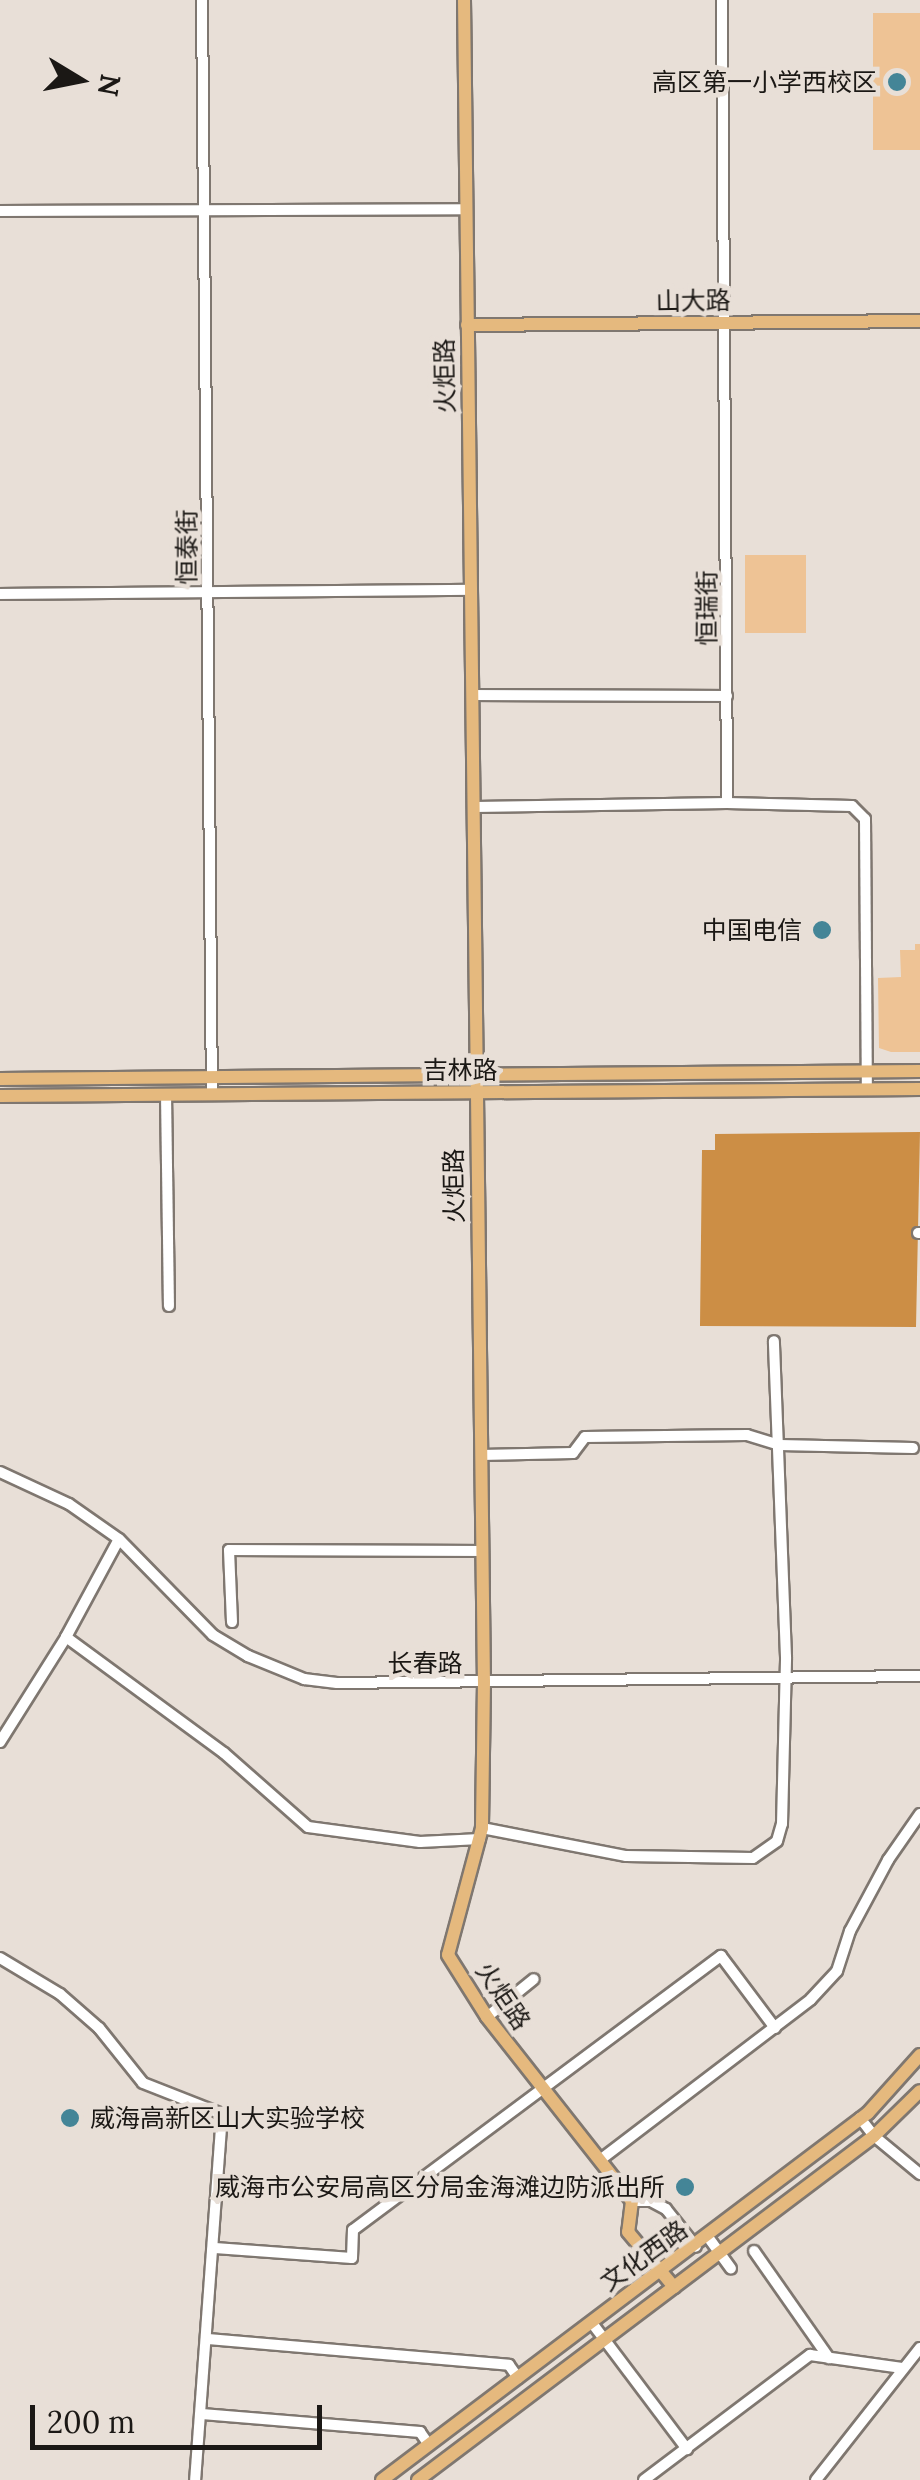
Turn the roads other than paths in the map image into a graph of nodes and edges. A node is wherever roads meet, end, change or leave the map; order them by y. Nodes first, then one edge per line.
1 (202, 0) edge
2 (464, 0) edge
3 (722, 0) edge
4 (464, 209) junction
5 (0, 211) edge
6 (205, 211) junction
7 (920, 321) edge
8 (726, 323) junction
9 (467, 325) junction
10 (207, 589) junction
11 (472, 590) junction
12 (0, 594) edge
13 (474, 695) junction
14 (726, 696) junction
15 (727, 803) junction
16 (475, 807) junction
17 (866, 1072) junction
18 (920, 1072) edge
19 (212, 1075) junction
20 (475, 1075) junction
21 (0, 1079) edge
22 (867, 1088) junction
23 (920, 1089) edge
24 (475, 1092) junction
25 (166, 1094) junction
26 (212, 1094) junction
27 (0, 1096) edge
28 (169, 1306) dead end
29 (774, 1341) dead end
30 (780, 1444) junction
31 (912, 1448) dead end
32 (481, 1455) junction
33 (0, 1472) edge
34 (119, 1539) junction
35 (483, 1551) junction
36 (232, 1622) dead end
37 (66, 1638) junction
38 (920, 1676) edge
39 (783, 1679) junction
40 (484, 1682) junction
41 (0, 1742) edge
42 (920, 1814) edge
43 (481, 1834) junction
44 (0, 1958) edge
45 (534, 1979) dead end
46 (486, 2017) junction
47 (775, 2028) junction
48 (920, 2055) edge
49 (542, 2090) junction
50 (920, 2091) edge
51 (860, 2118) junction
52 (874, 2136) junction
53 (600, 2160) junction
54 (920, 2174) edge
55 (632, 2201) junction
56 (708, 2237) junction
57 (696, 2246) junction
58 (214, 2248) junction
59 (718, 2252) junction
60 (754, 2252) dead end
61 (731, 2269) dead end
62 (661, 2272) junction
63 (674, 2287) junction
64 (592, 2323) junction
65 (208, 2339) junction
66 (606, 2340) junction
67 (920, 2348) edge
68 (829, 2358) junction
69 (902, 2368) junction
70 (518, 2378) junction
71 (202, 2414) junction
72 (429, 2445) junction
73 (687, 2449) junction
74 (195, 2480) edge
75 (382, 2480) edge
76 (418, 2480) edge
77 (644, 2480) edge
78 (816, 2480) edge

1 - 6 street, 恒泰街
2 - 4 main road, 火炬路
3 - 8 street, 恒瑞街
4 - 6 street
4 - 9 main road, 火炬路
5 - 6 street
6 - 10 street, 恒泰街
7 - 8 main road, 山大路
8 - 9 main road, 山大路
8 - 14 street, 恒瑞街
9 - 11 main road, 火炬路
10 - 11 street
10 - 12 street
10 - 19 street, 恒泰街
11 - 13 main road, 火炬路
13 - 14 street
13 - 16 main road, 火炬路
14 - 15 street, 恒瑞街
15 - 16 street
15 - 17 street
16 - 20 main road, 火炬路
17 - 18 main road, 吉林路
17 - 20 main road, 吉林路
17 - 22 street
19 - 20 main road, 吉林路
19 - 21 main road, 吉林路
19 - 26 street, 恒泰街
20 - 24 main road, 火炬路
22 - 23 main road, 吉林路
22 - 24 main road, 吉林路
24 - 26 main road, 吉林路
24 - 32 main road, 火炬路
25 - 26 main road, 吉林路
25 - 27 main road, 吉林路
25 - 28 street
29 - 30 street
30 - 31 street
30 - 32 street
30 - 39 street
32 - 35 main road, 火炬路
33 - 34 street, 长春路
34 - 37 street
34 - 40 street, 长春路
35 - 36 street
35 - 40 main road, 火炬路
37 - 41 street
37 - 43 street
38 - 39 street, 长春路
39 - 40 street, 长春路
39 - 43 street
40 - 43 main road, 火炬路
42 - 47 street
43 - 46 main road, 火炬路
44 - 58 street
45 - 46 street
46 - 49 main road, 火炬路
47 - 49 street
47 - 53 street
48 - 51 main road, 文化西路
49 - 53 main road, 火炬路
49 - 58 street
50 - 52 main road, 文化西路
51 - 52 street
51 - 56 main road, 文化西路
52 - 54 street
52 - 59 main road, 文化西路
53 - 55 main road, 火炬路
55 - 57 street
55 - 62 main road, 火炬路
56 - 57 main road, 文化西路
56 - 59 street
57 - 62 main road, 文化西路
58 - 65 street
59 - 61 street
59 - 63 main road, 文化西路
60 - 68 street
62 - 63 main road, 火炬路
62 - 64 main road, 文化西路
63 - 66 main road, 文化西路
64 - 66 street
64 - 70 main road, 文化西路
65 - 70 street
65 - 71 street
66 - 73 street
66 - 76 main road, 文化西路
67 - 69 street
68 - 69 street
68 - 73 street
69 - 78 street
70 - 72 main road, 文化西路
71 - 72 street
71 - 74 street
72 - 75 main road, 文化西路
73 - 77 street

